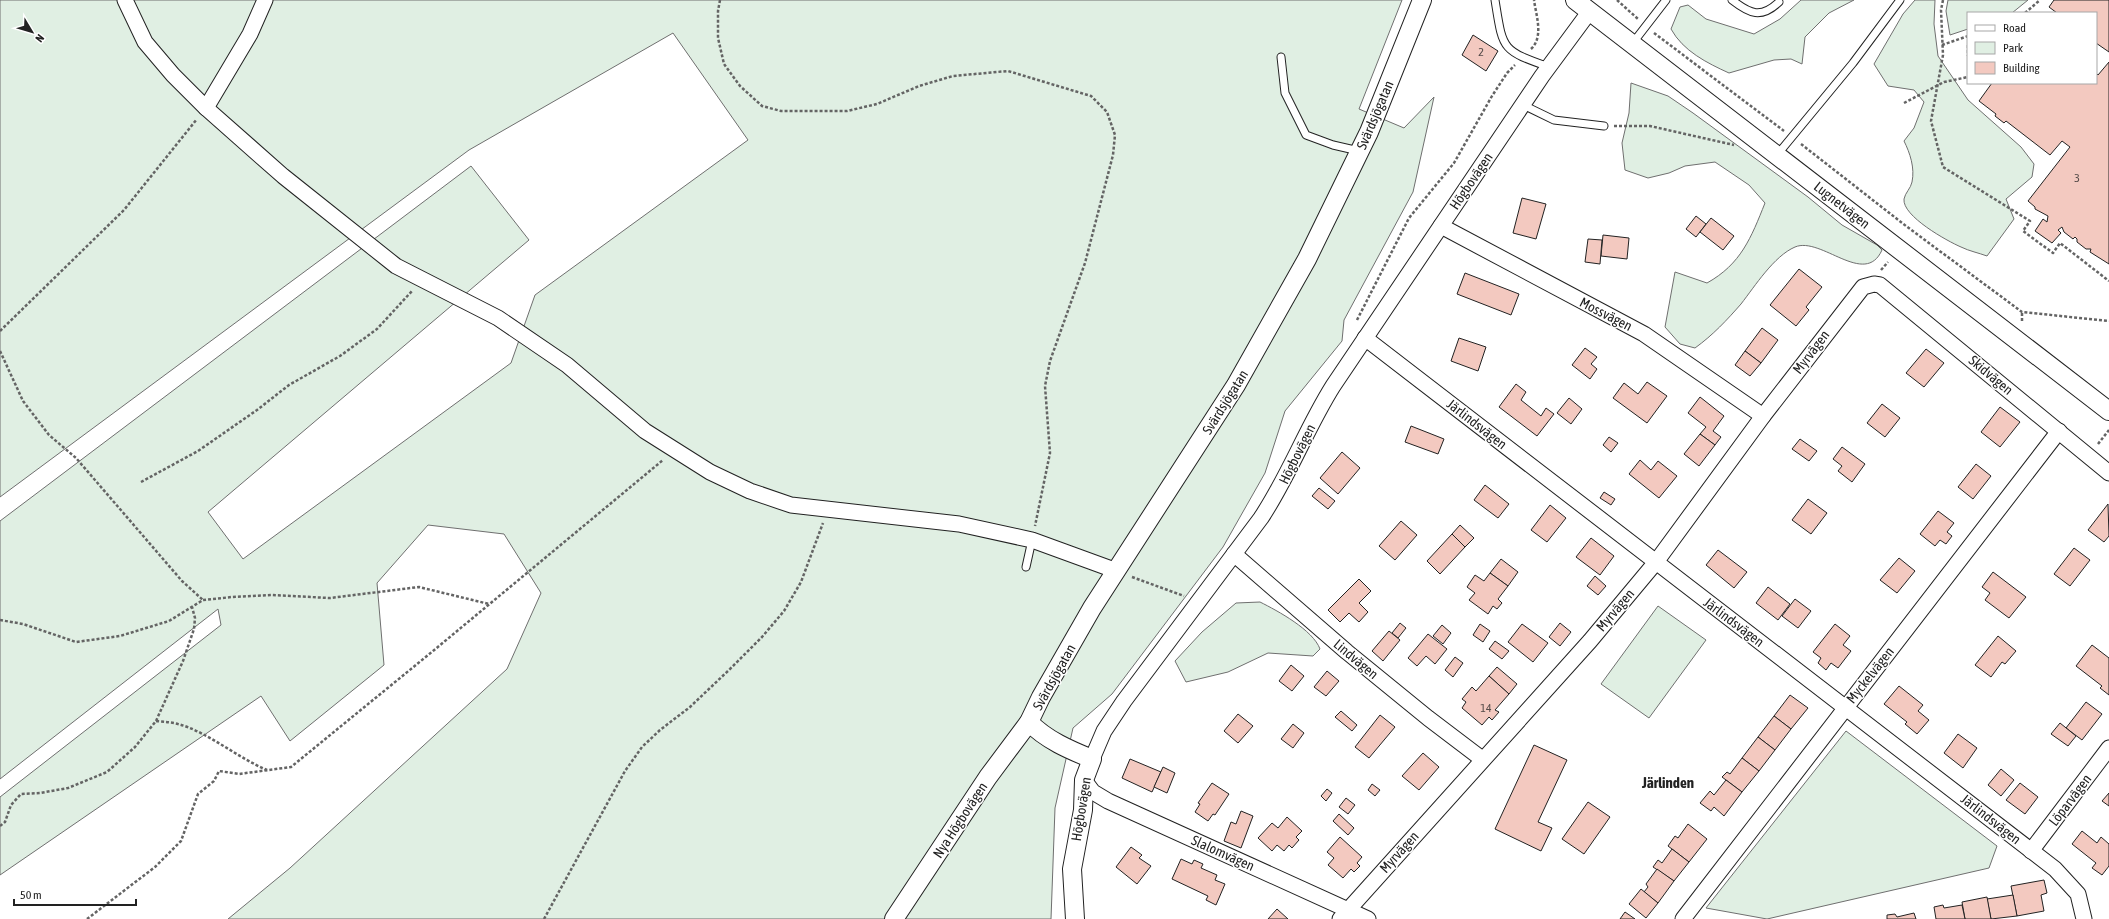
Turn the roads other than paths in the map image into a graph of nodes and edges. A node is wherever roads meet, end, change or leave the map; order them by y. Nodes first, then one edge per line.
1 (125, 0) edge
2 (265, 0) edge
3 (1422, 0) edge
4 (1495, 0) edge
5 (1575, 0) edge
6 (1666, 0) edge
7 (1732, 0) edge
8 (1900, 0) edge
9 (1779, 2) dead end
10 (1590, 11) junction
11 (1632, 44) junction
12 (1281, 57) dead end
13 (1549, 67) junction
14 (1523, 105) junction
15 (206, 108) junction
16 (1604, 126) road end
17 (1359, 152) junction
18 (1777, 155) junction
19 (1441, 226) junction
20 (1869, 284) joint
21 (1365, 338) junction
22 (2109, 411) edge
23 (1763, 416) junction
24 (2059, 431) junction
25 (2109, 473) edge
26 (1032, 540) junction
27 (1234, 554) junction
28 (1656, 562) junction
29 (1026, 567) dead end
30 (1117, 571) junction
31 (1845, 707) junction
32 (1029, 722) junction
33 (2109, 748) edge
34 (1092, 759) junction
35 (1482, 759) junction
36 (1084, 780) junction
37 (2031, 851) junction
38 (1344, 914) edge
39 (894, 919) edge
40 (1076, 919) edge
41 (1368, 919) edge
42 (1683, 919) edge
43 (2084, 919) edge

1 - 15 street
2 - 15 street
3 - 17 street, Svärdsjögatan
4 - 13 lane
5 - 10 street, Lugnetvägen
6 - 11 lane
7 - 9 lane
8 - 18 lane
10 - 11 street, Lugnetvägen
10 - 13 street, Högbovägen
11 - 18 street, Lugnetvägen
12 - 17 lane
13 - 14 street, Högbovägen
14 - 16 lane
14 - 19 street, Högbovägen
15 - 26 street
17 - 30 street, Svärdsjögatan
18 - 22 street, Lugnetvägen
19 - 21 street, Högbovägen
19 - 23 street, Mossvägen
20 - 23 street, Myrvägen
20 - 24 street, Skidvägen
21 - 27 street, Högbovägen
21 - 28 street, Järlindsvägen
23 - 28 street, Myrvägen
24 - 25 street, Skidvägen
24 - 31 street, Myckelvägen
26 - 29 lane
26 - 30 street
27 - 34 street, Högbovägen
27 - 35 street, Lindvägen
28 - 31 street, Järlindsvägen
28 - 35 street, Myrvägen
30 - 32 street, Svärdsjögatan
31 - 37 street, Järlindsvägen
31 - 42 street, Myckelvägen
32 - 34 street, Svärdsjögatan
32 - 39 street, Nya Högbovägen
33 - 37 street, Löparvägen
34 - 36 street, Högbovägen
35 - 38 street, Myrvägen
36 - 38 street, Slalomvägen
36 - 40 street, Högbovägen
37 - 43 street, Järlindsvägen
38 - 41 street, Slalomvägen

